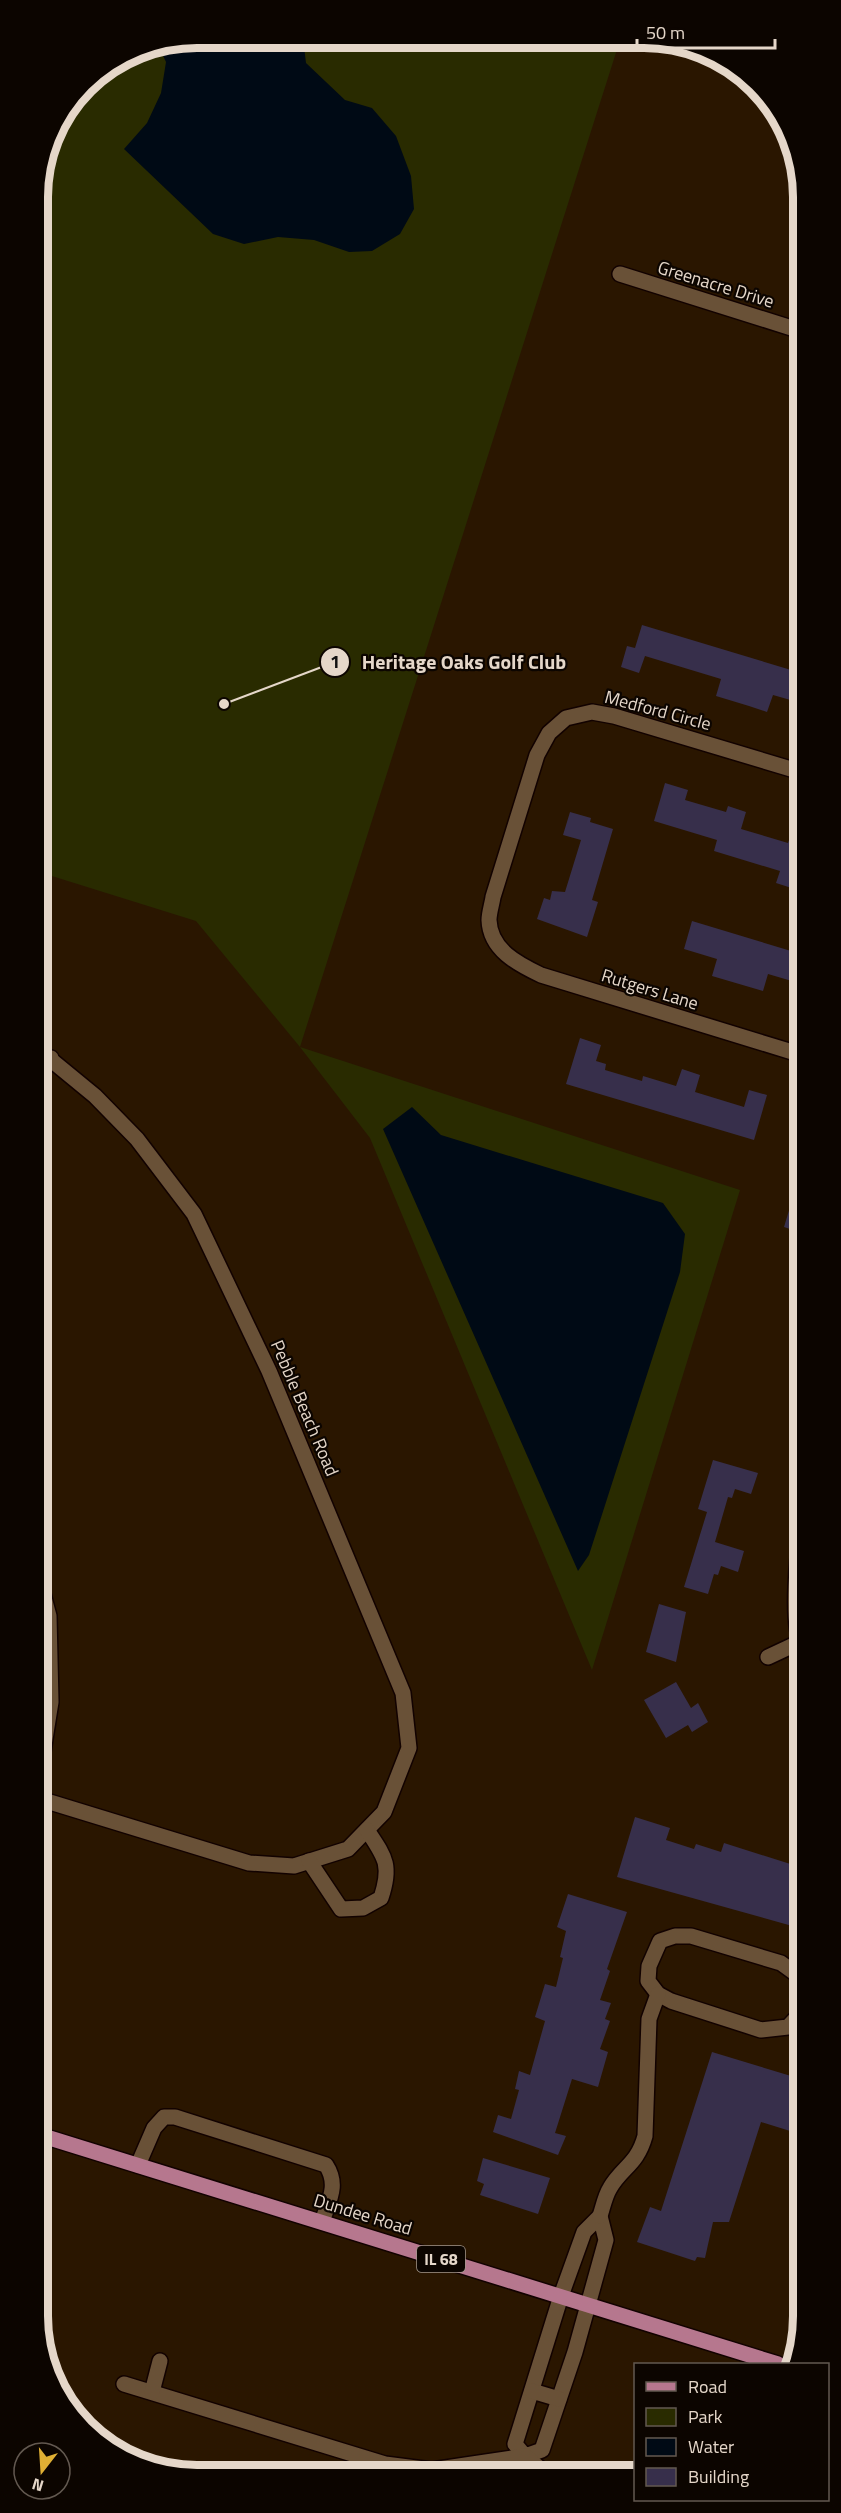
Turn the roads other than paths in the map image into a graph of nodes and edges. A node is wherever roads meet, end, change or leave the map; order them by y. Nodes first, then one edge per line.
1 (620, 274) dead end
2 (793, 328) edge
3 (793, 770) edge
4 (496, 944) joint
5 (793, 1052) edge
6 (48, 1057) edge
7 (48, 1612) edge
8 (793, 1647) edge
9 (768, 1658) dead end
10 (48, 1721) edge
11 (48, 1801) edge
12 (367, 1830) junction
13 (309, 1861) junction
14 (793, 1972) edge
15 (658, 1994) junction
16 (793, 2022) edge
17 (48, 2137) edge
18 (138, 2165) junction
19 (600, 2216) junction
20 (322, 2222) junction
21 (561, 2296) junction
22 (587, 2304) junction
23 (160, 2361) dead end
24 (775, 2363) edge
25 (124, 2384) dead end
26 (532, 2391) junction
27 (152, 2392) junction
28 (559, 2399) junction
29 (525, 2456) junction
30 (393, 2465) edge
31 (465, 2465) edge
32 (536, 2465) edge

1 - 2 street, Greenacre Drive
3 - 4 street, Medford Circle
4 - 5 street, Rutgers Lane
6 - 12 street, Pebble Beach Road
7 - 10 street
8 - 9 street
11 - 13 street, Pebble Beach Road
12 - 13 street, Pebble Beach Road
12 - 13 street
14 - 15 street
15 - 16 street
15 - 19 street
17 - 18 main road, Dundee Road / IL 68
18 - 20 main road, Dundee Road / IL 68
18 - 20 street
19 - 21 street
19 - 22 street
20 - 21 main road, Dundee Road / IL 68
21 - 22 main road, Dundee Road / IL 68
21 - 26 street
22 - 24 main road, Dundee Road / IL 68
22 - 28 street
23 - 27 street
25 - 27 street
26 - 28 street
26 - 29 street
27 - 30 street
28 - 29 street
29 - 31 street
29 - 32 street

